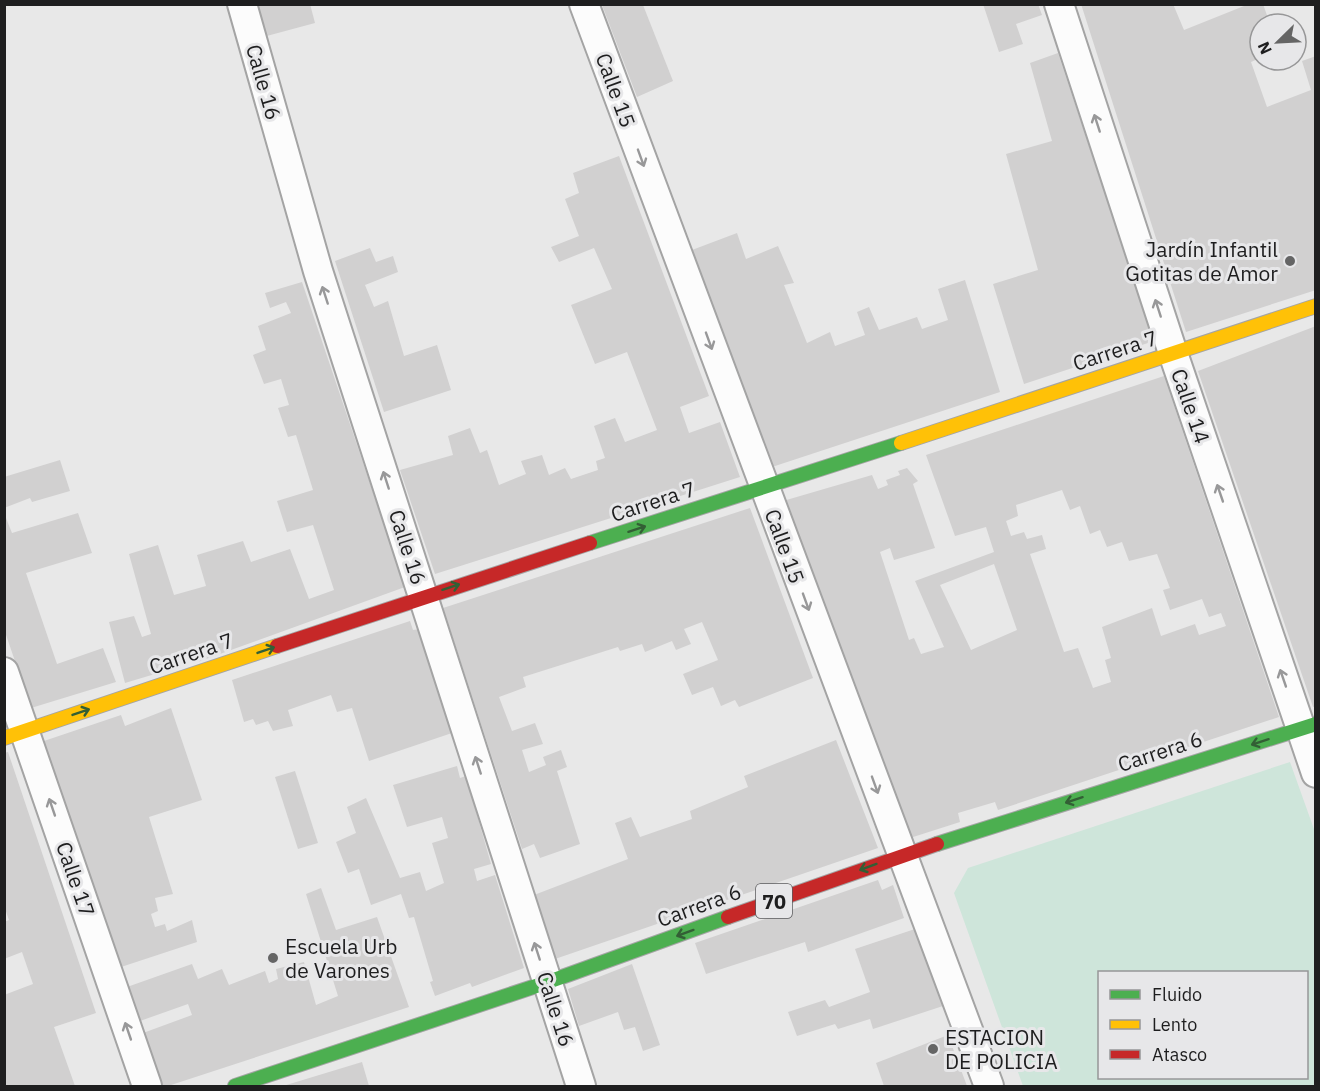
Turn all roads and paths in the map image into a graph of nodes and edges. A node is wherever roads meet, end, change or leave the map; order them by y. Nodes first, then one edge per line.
1 (242, 4) edge
2 (584, 4) edge
3 (1059, 4) edge
4 (1316, 306) edge
5 (1173, 353) junction
6 (764, 488) junction
7 (424, 596) junction
8 (4, 672) edge
9 (1308, 726) edge
10 (15, 734) edge
11 (1316, 772) edge
12 (901, 855) junction
13 (548, 982) junction
14 (147, 1086) edge
15 (235, 1086) edge
16 (580, 1086) edge
17 (989, 1086) edge

7 -> 1 street, Calle 16
2 -> 6 street, Calle 15
5 -> 3 street, Calle 14
4 - 5 street, Carrera 7
5 - 6 street, Carrera 7
9 -> 5 street, Calle 14
7 -> 6 street, Carrera 7
6 -> 12 street, Calle 15
10 -> 7 street, Carrera 7
13 -> 7 street, Calle 16
8 - 10 street, Calle 17
9 - 11 street, Calle 14
9 -> 12 street, Carrera 6 / 70
14 -> 10 street, Calle 17
12 -> 13 street, Carrera 6 / 70
12 - 17 street, Calle 15
13 - 15 street, Carrera 6 / 70
13 - 16 street, Calle 16

